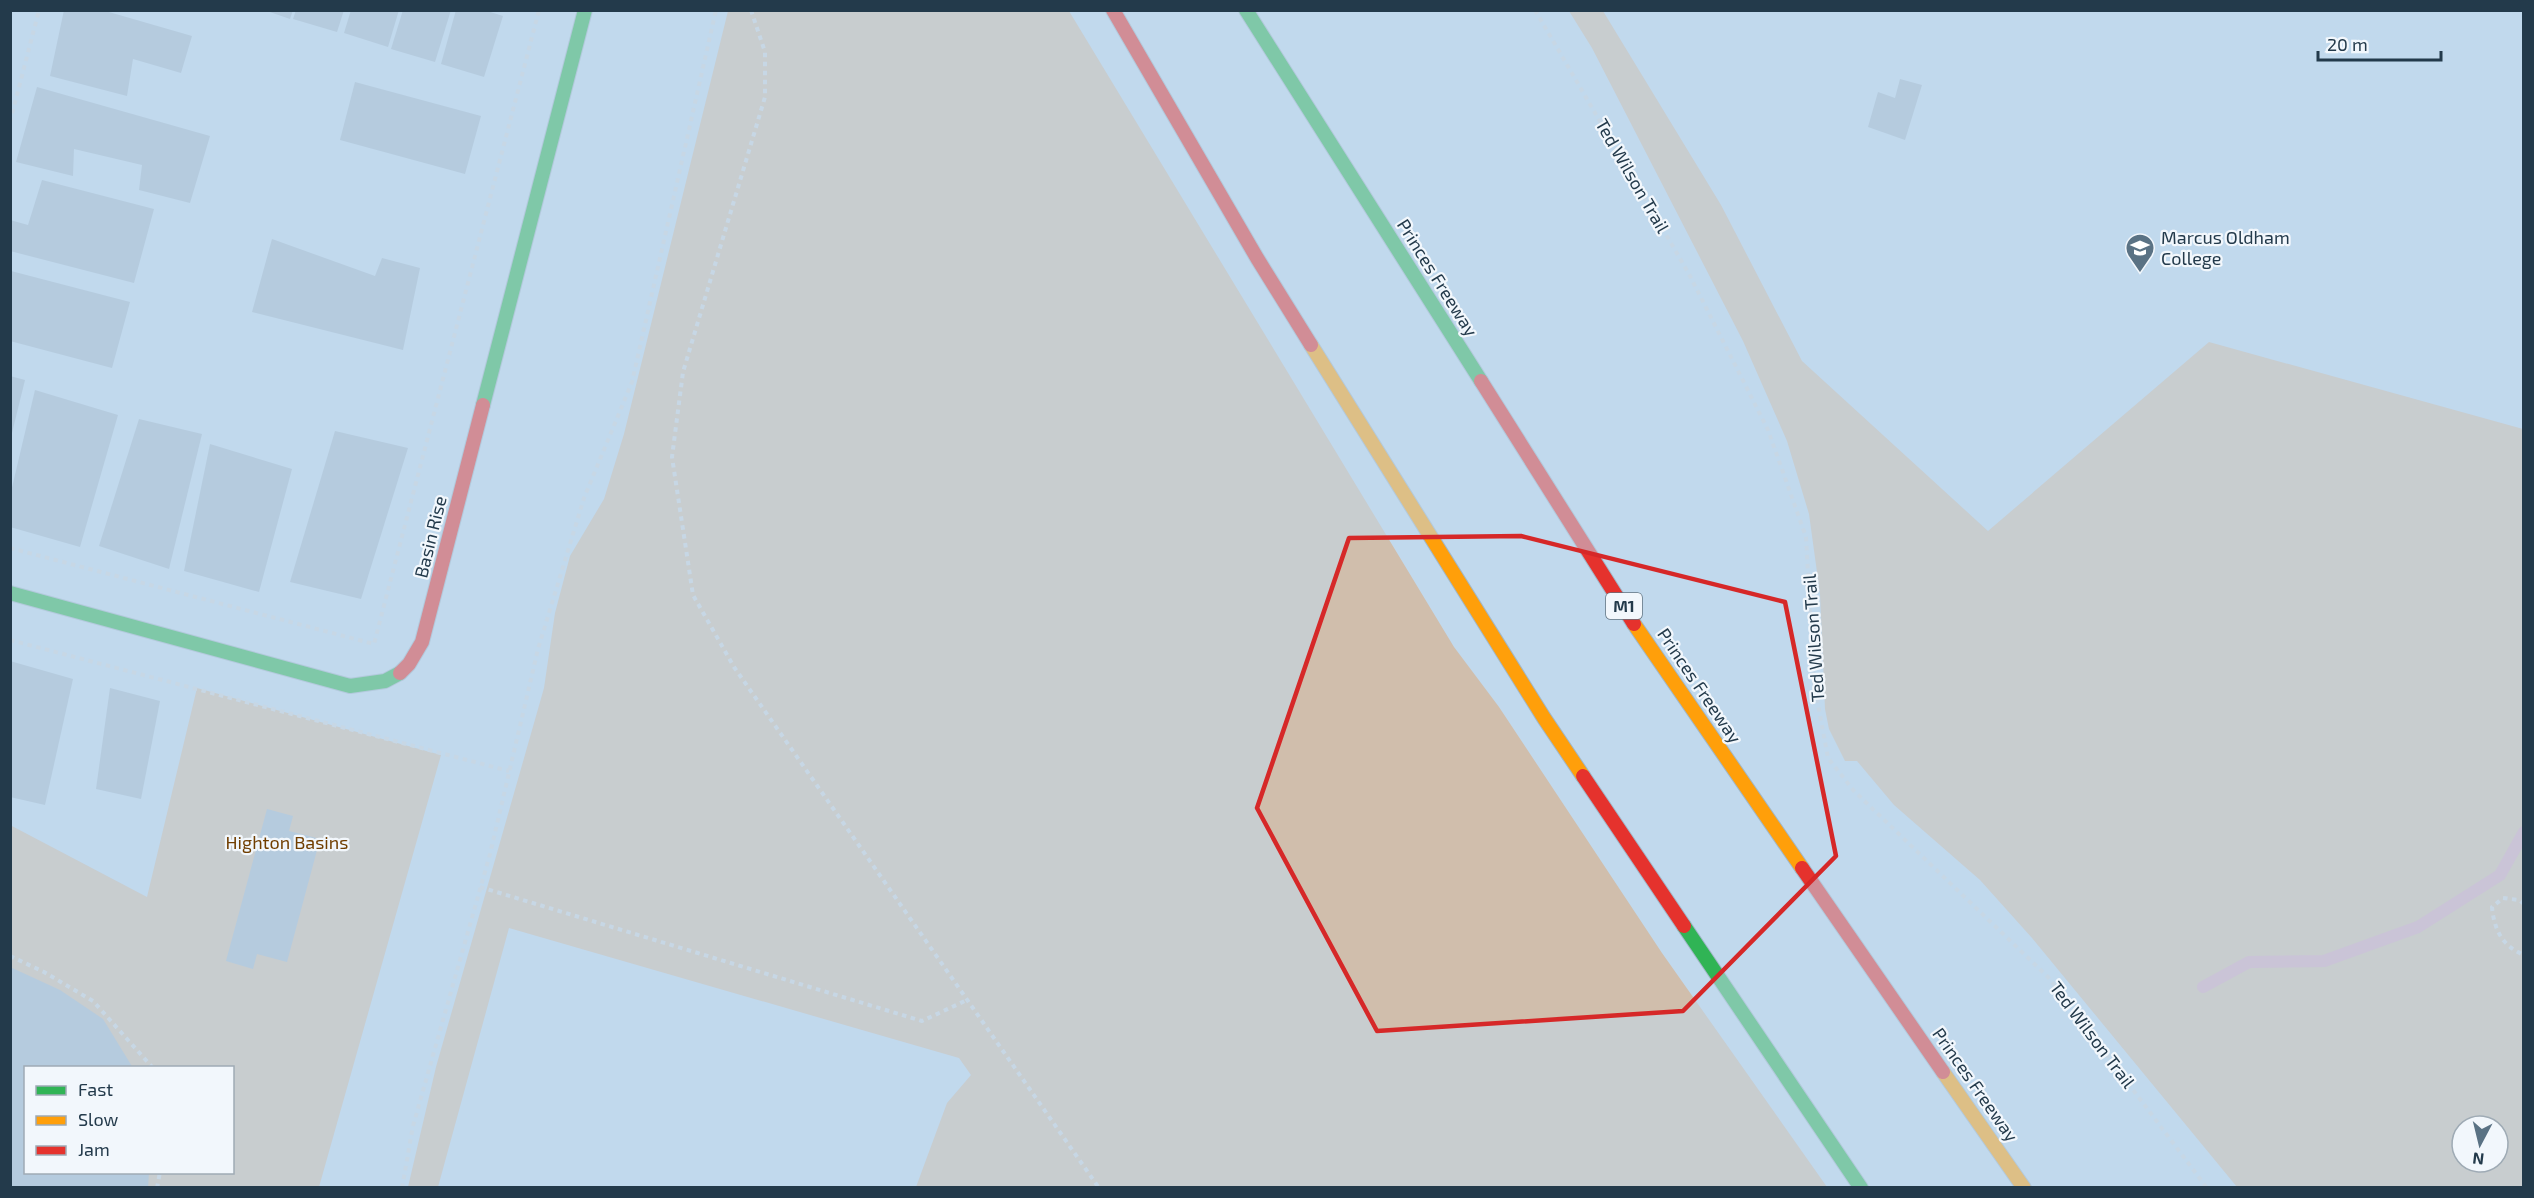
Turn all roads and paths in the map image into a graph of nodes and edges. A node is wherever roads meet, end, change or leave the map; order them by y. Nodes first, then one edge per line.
1 (39, 10) edge
2 (538, 10) edge
3 (585, 10) edge
4 (716, 10) edge
5 (751, 10) edge
6 (1113, 10) edge
7 (1246, 10) edge
8 (1535, 10) edge
9 (10, 122) edge
10 (10, 548) edge
11 (10, 593) edge
12 (10, 640) edge
13 (509, 771) junction
14 (480, 887) junction
15 (2523, 904) edge
16 (2523, 955) edge
17 (10, 956) edge
18 (967, 1000) junction
19 (151, 1066) edge
20 (402, 1188) edge
21 (1098, 1188) edge
22 (1861, 1188) edge
23 (2024, 1188) edge
24 (2207, 1188) edge

1 - 9 path
2 - 10 path
3 - 11 main road, Basin Rise
4 - 13 path
5 - 18 path
6 - 22 main road
7 - 23 main road, Princes Freeway / M1
8 - 24 path, Ted Wilson Trail
12 - 13 path
13 - 14 path
14 - 18 path
14 - 20 path
15 - 16 path
17 - 19 path
18 - 21 path

